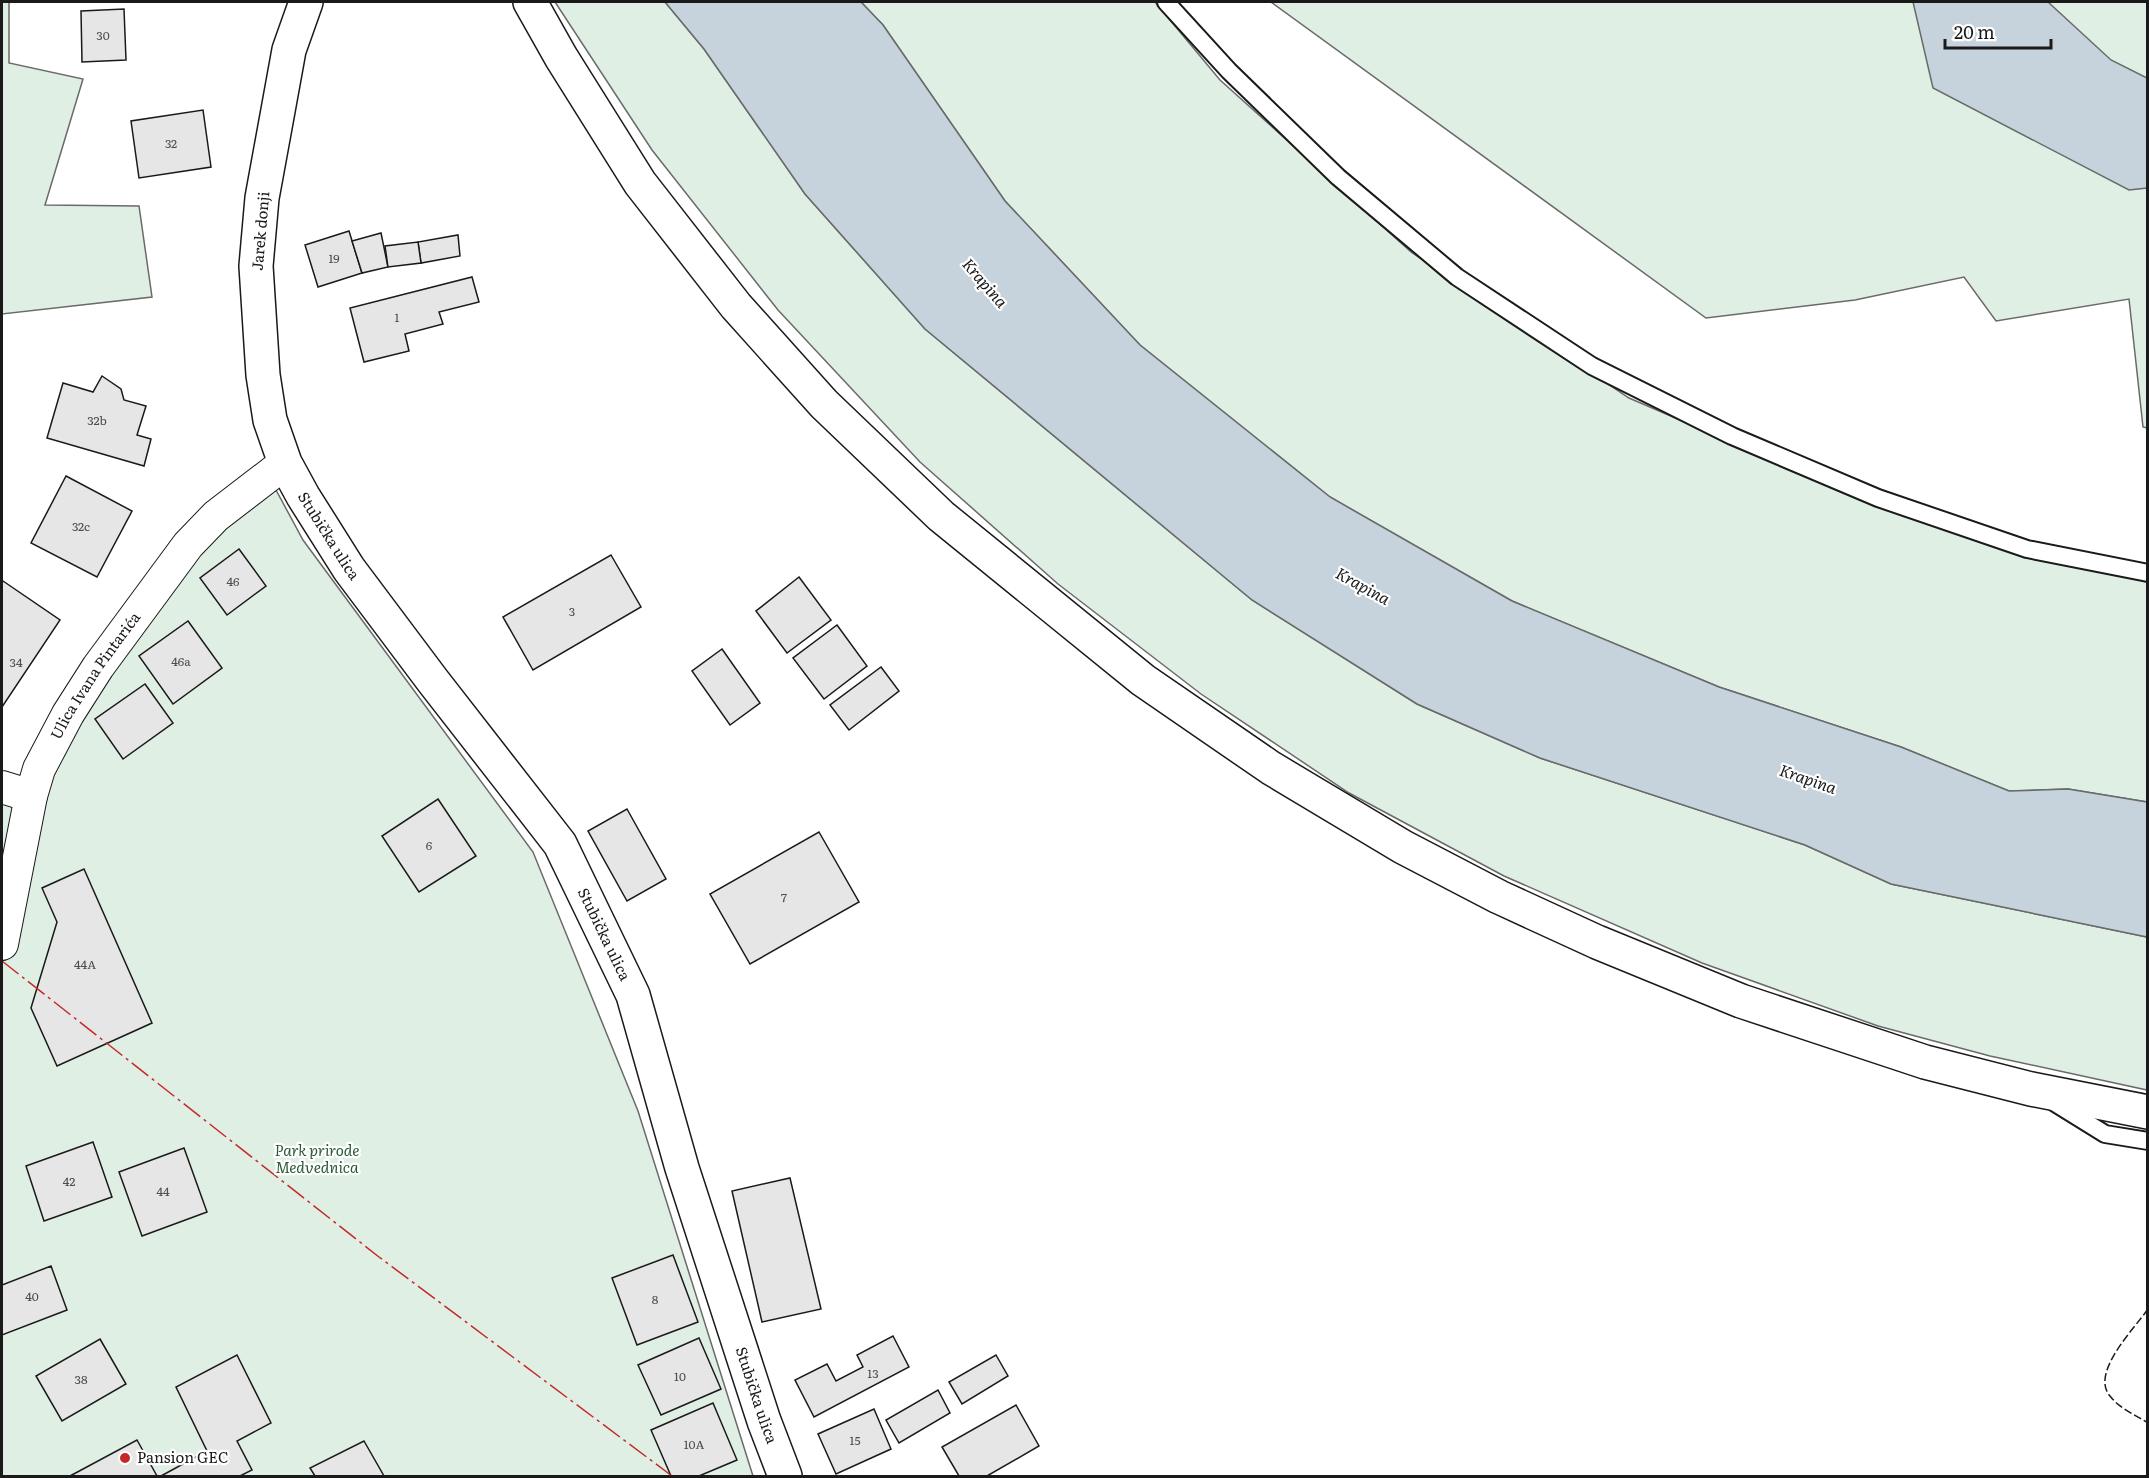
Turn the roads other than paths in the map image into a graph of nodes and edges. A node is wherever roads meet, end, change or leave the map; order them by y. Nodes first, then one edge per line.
1 (306, 2) edge
2 (530, 2) edge
3 (1166, 2) edge
4 (285, 462) junction
5 (2148, 573) edge
6 (2, 787) edge
7 (31, 796) junction
8 (2, 944) edge
9 (2031, 1089) junction
10 (2148, 1112) edge
11 (2148, 1142) edge
12 (784, 1476) edge

1 - 4 main road, Jarek donji
2 - 9 main road
3 - 5 lane
4 - 7 street, Ulica Ivana Pintarića
4 - 12 main road, Stubička ulica
6 - 7 street
7 - 8 street, Ulica Ivana Pintarića
9 - 10 main road
9 - 11 lane

